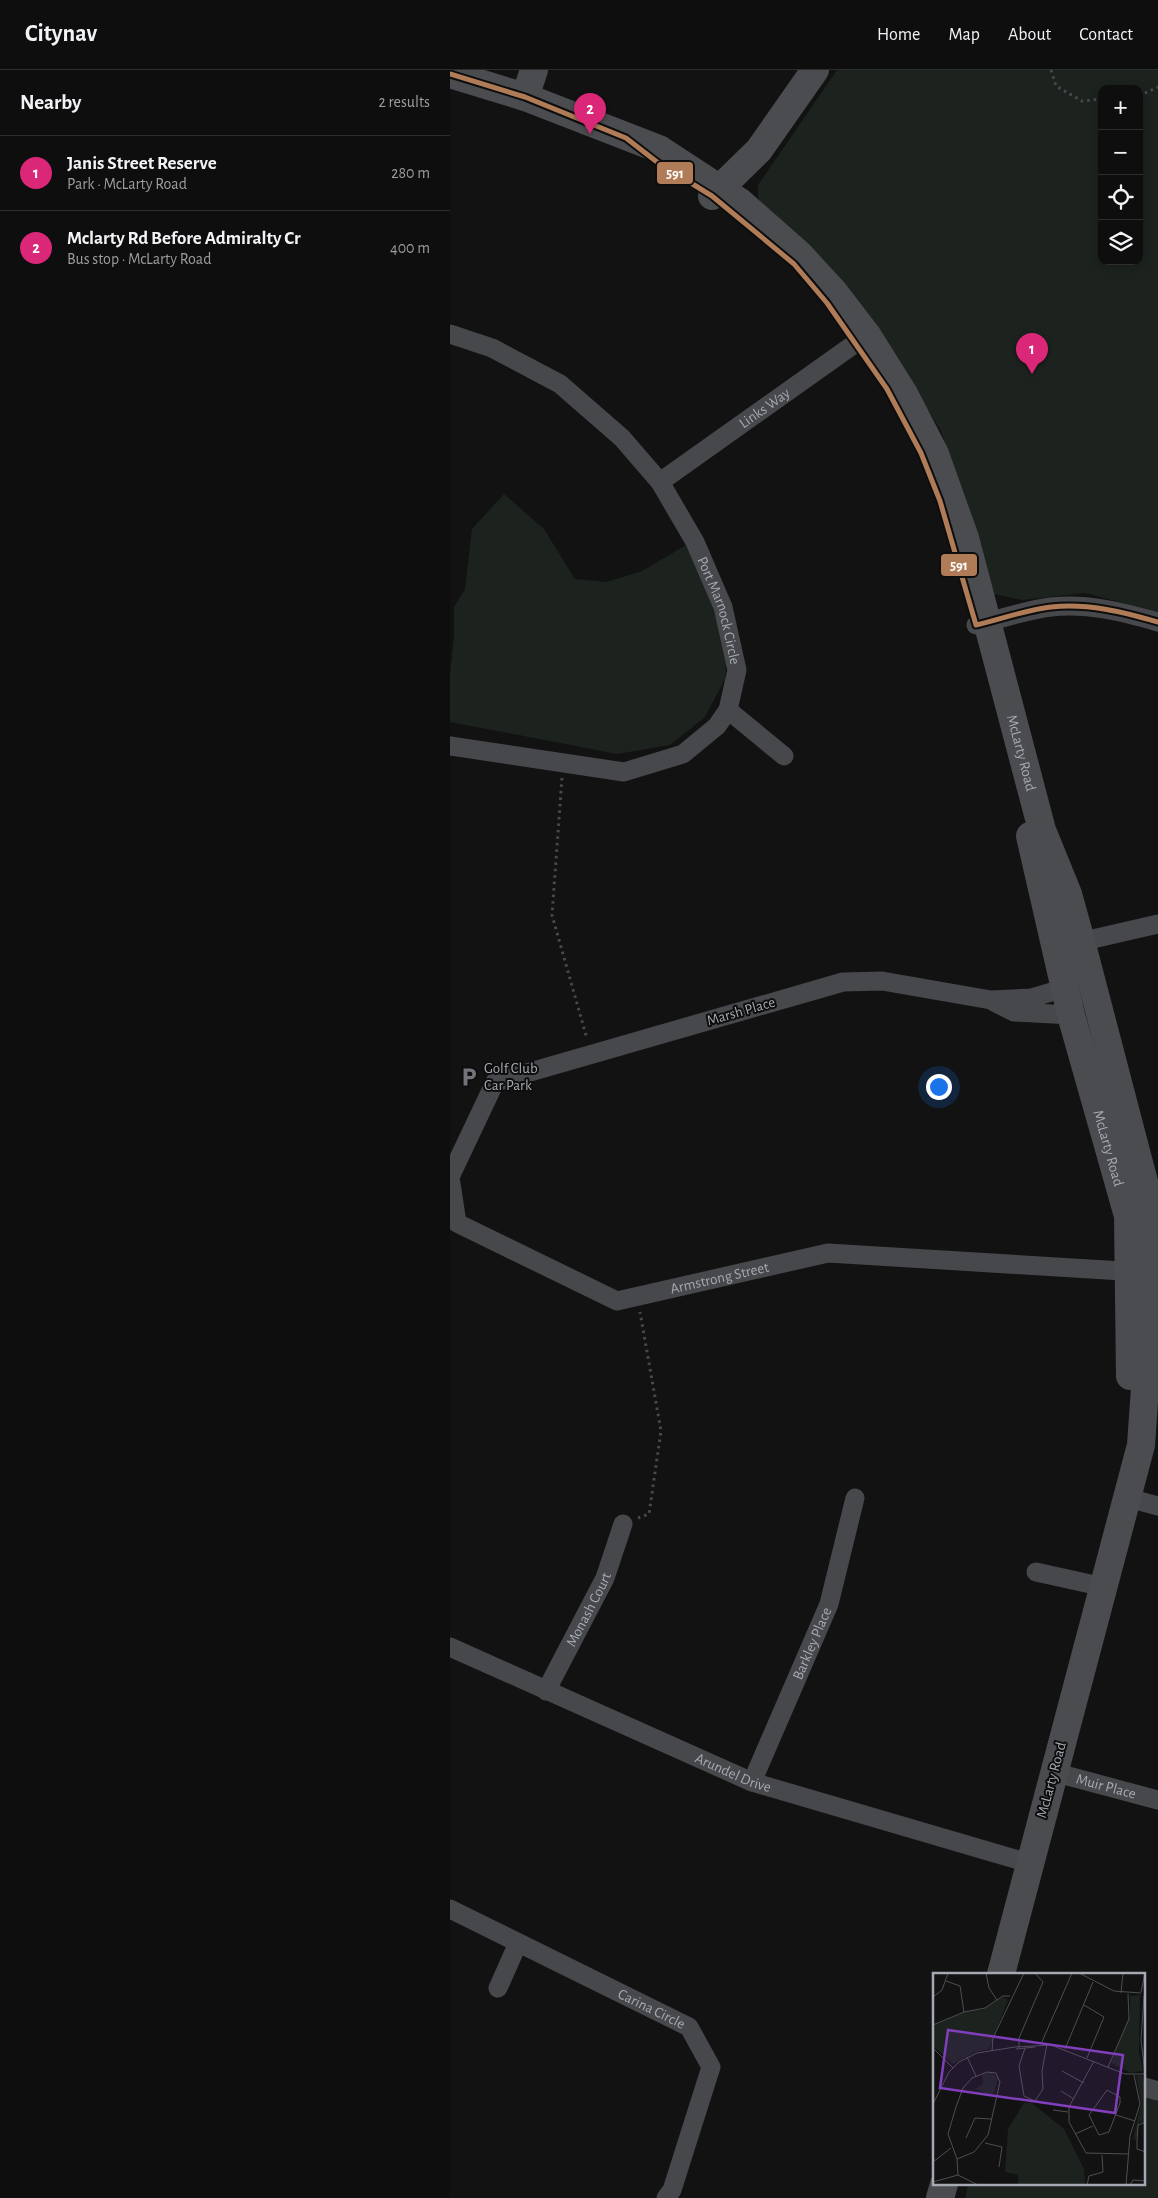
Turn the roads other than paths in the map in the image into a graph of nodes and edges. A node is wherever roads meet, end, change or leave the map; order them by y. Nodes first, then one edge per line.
1 (534, 70) edge
2 (815, 70) edge
3 (450, 74) edge
4 (525, 98) junction
5 (726, 199) junction
6 (450, 334) edge
7 (862, 339) junction
8 (660, 482) junction
9 (1158, 622) edge
10 (981, 624) junction
11 (728, 710) junction
12 (450, 746) edge
13 (784, 756) dead end
14 (1158, 924) edge
15 (1068, 945) junction
16 (1096, 996) junction
17 (991, 1000) junction
18 (1068, 1002) junction
19 (495, 1082) joint
20 (1149, 1215) edge
21 (1141, 1272) junction
22 (1126, 1497) junction
23 (855, 1498) dead end
24 (1158, 1506) edge
25 (623, 1524) road end
26 (1036, 1572) dead end
27 (1104, 1586) junction
28 (450, 1647) edge
29 (546, 1691) junction
30 (1053, 1772) junction
31 (752, 1782) junction
32 (1158, 1800) edge
33 (1029, 1864) junction
34 (450, 1909) edge
35 (518, 1942) junction
36 (1001, 1973) edge
37 (498, 1988) dead end
38 (666, 2198) edge

1 - 4 street
2 - 5 street
3 - 4 street, McLarty Road
4 - 5 street, McLarty Road
5 - 7 street, McLarty Road
6 - 8 street, Port Marnock Circle
7 - 8 street, Links Way
7 - 10 street, McLarty Road
8 - 11 street, Port Marnock Circle
9 - 10 street
10 - 15 street, McLarty Road
11 - 12 street, Port Marnock Circle
11 - 13 street
14 - 15 street
15 - 16 street, McLarty Road
15 - 18 street, McLarty Road
16 - 18 street
16 - 20 street, McLarty Road
17 - 18 street, Marsh Place
17 - 18 street, Marsh Place
17 - 19 street, Marsh Place
18 - 20 street, McLarty Road
19 - 21 street, Armstrong Street
20 - 21 street, McLarty Road
21 - 22 street, McLarty Road
22 - 24 street
22 - 27 street, McLarty Road
23 - 31 street, Barkley Place
25 - 29 street, Monash Court
26 - 27 street
27 - 30 street, McLarty Road
28 - 29 street, Arundel Drive
29 - 31 street, Arundel Drive
30 - 32 street, Muir Place
30 - 33 street, McLarty Road
31 - 33 street, Arundel Drive
33 - 36 street, McLarty Road
34 - 35 street, Carina Circle
35 - 37 street
35 - 38 street, Carina Circle

